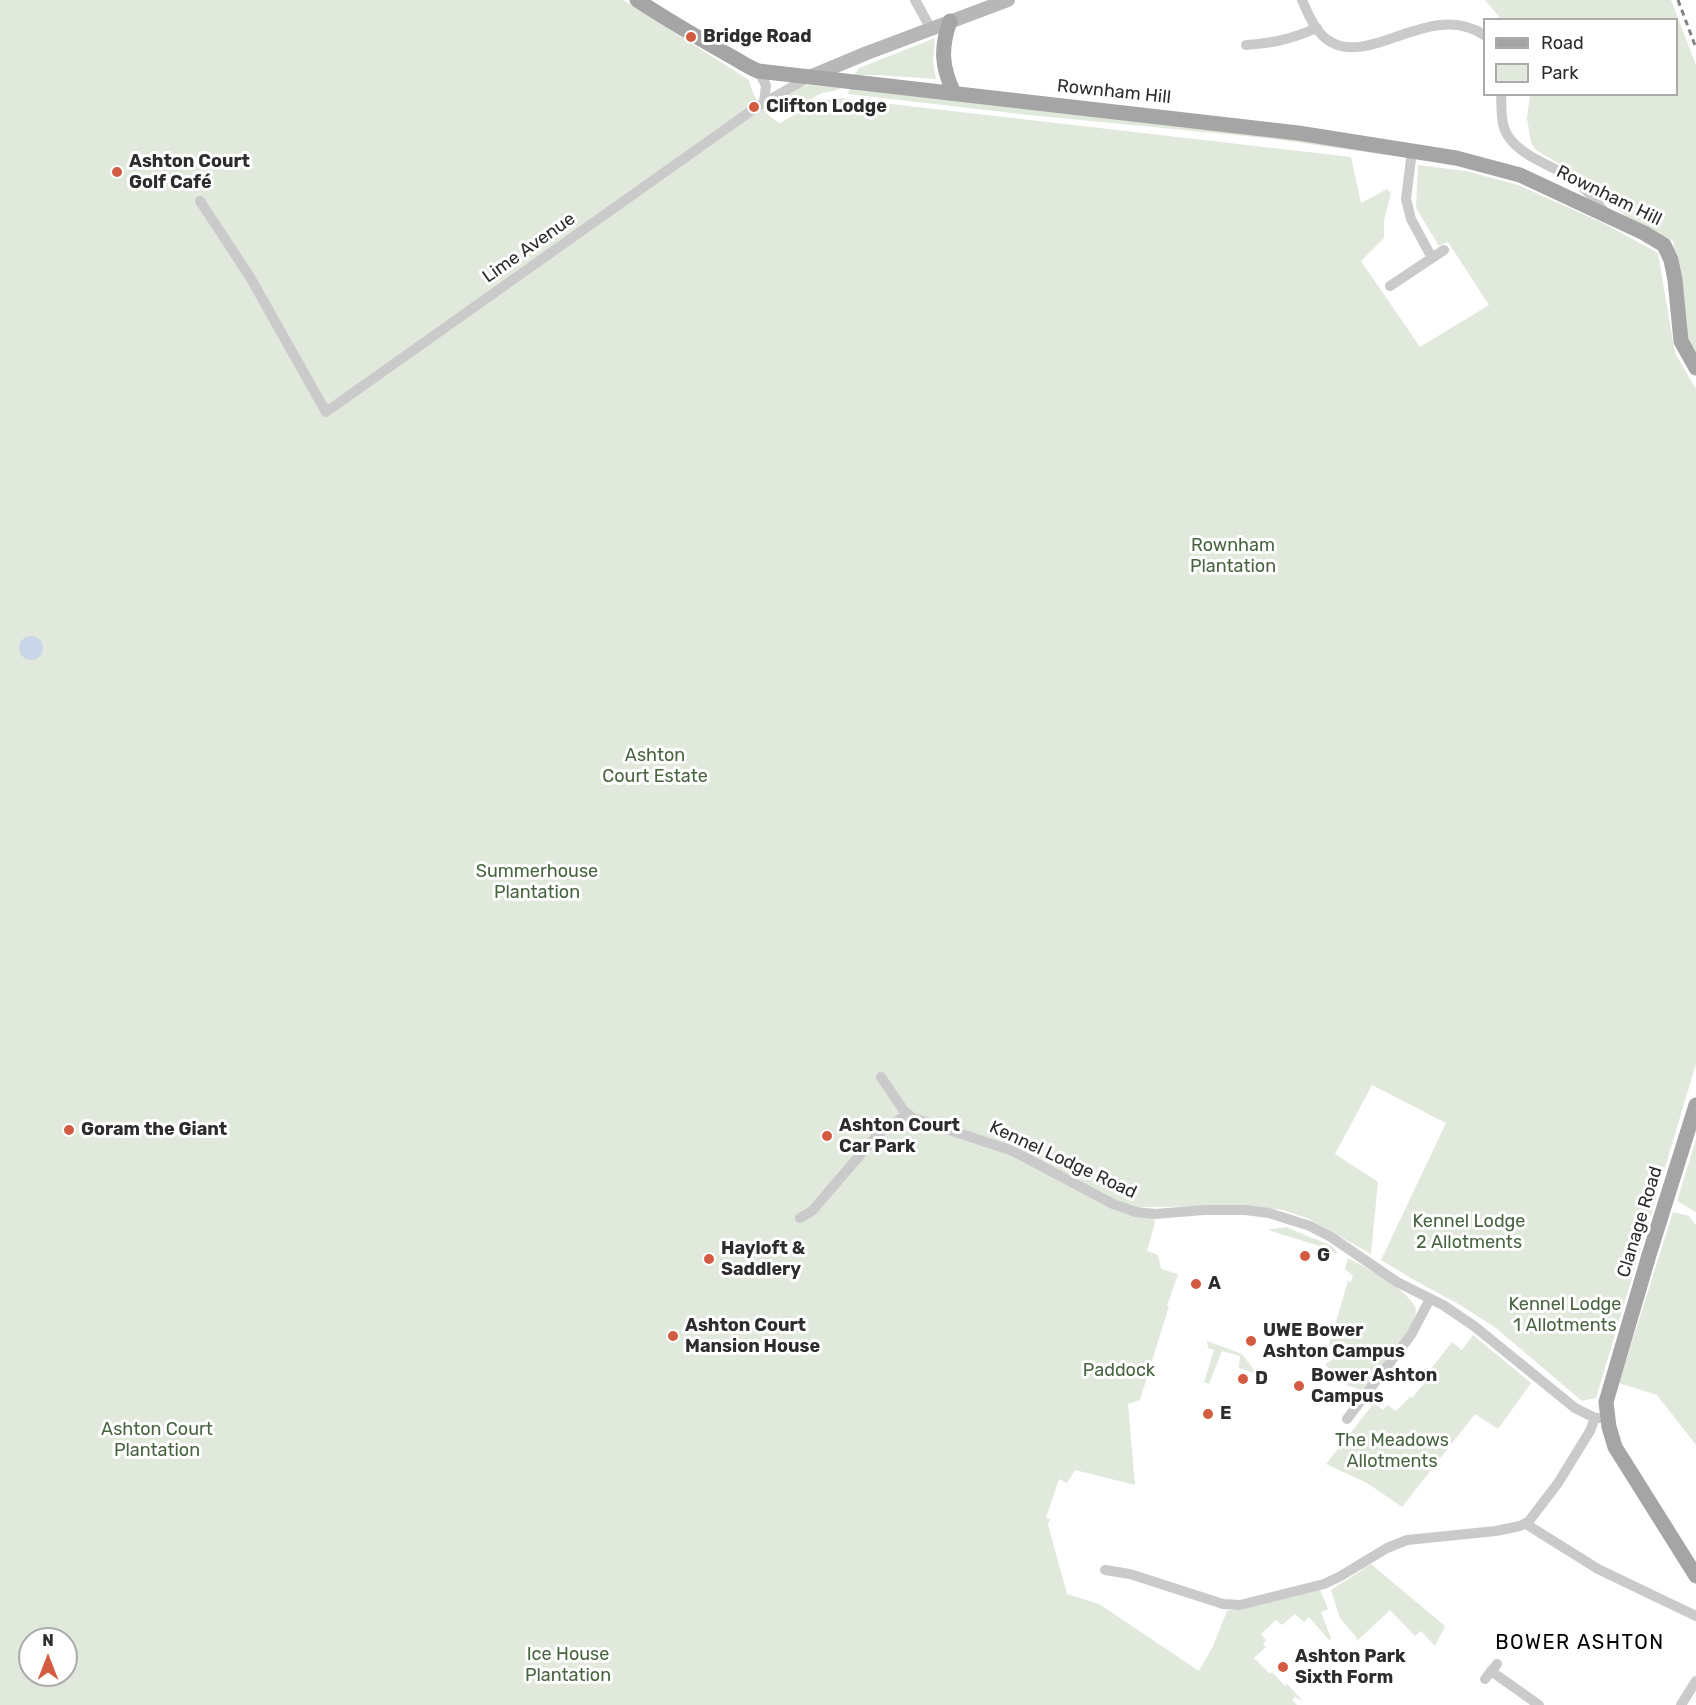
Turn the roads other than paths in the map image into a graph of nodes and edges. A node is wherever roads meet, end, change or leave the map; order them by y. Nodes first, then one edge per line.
1 (637, 0) edge
2 (915, 0) edge
3 (1008, 0) edge
4 (1302, 0) edge
5 (950, 21) junction
6 (931, 28) junction
7 (1317, 28) junction
8 (1483, 34) edge
9 (1246, 45) dead end
10 (729, 54) junction
11 (758, 71) junction
12 (806, 75) junction
13 (954, 93) junction
14 (1501, 96) edge
15 (759, 106) junction
16 (1412, 152) junction
17 (200, 201) dead end
18 (1606, 214) junction
19 (1444, 250) dead end
20 (1432, 258) junction
21 (1390, 286) dead end
22 (1696, 368) edge
23 (881, 1077) dead end
24 (1696, 1105) edge
25 (913, 1118) junction
26 (800, 1218) dead end
27 (1430, 1299) junction
28 (1601, 1418) junction
29 (1347, 1419) dead end
30 (1526, 1524) junction
31 (1105, 1570) dead end
32 (1696, 1576) edge
33 (1696, 1616) edge
34 (1491, 1671) dead end
35 (1696, 1681) edge
36 (1692, 1691) edge
37 (1539, 1705) edge
38 (1681, 1705) edge

1 - 10 main road
2 - 6 street
3 - 5 main road
4 - 7 street
5 - 6 main road
5 - 13 main road
6 - 12 main road
7 - 8 street
7 - 9 street
10 - 11 main road
10 - 12 main road
11 - 12 main road
11 - 15 street
12 - 13 main road, Rownham Hill
12 - 15 street, Lime Avenue
13 - 16 main road, Rownham Hill
14 - 18 street
15 - 17 street, Lime Avenue
16 - 18 main road, Rownham Hill
16 - 20 street
18 - 22 main road, Rownham Hill
19 - 20 street
20 - 21 street
23 - 25 street
24 - 28 main road, Clanage Road
25 - 26 street
25 - 27 street, Kennel Lodge Road
27 - 28 street, Kennel Lodge Road
27 - 29 street
28 - 30 street
28 - 32 main road, Clanage Road
30 - 31 street
30 - 33 street
34 - 37 street
35 - 36 street
36 - 38 street

